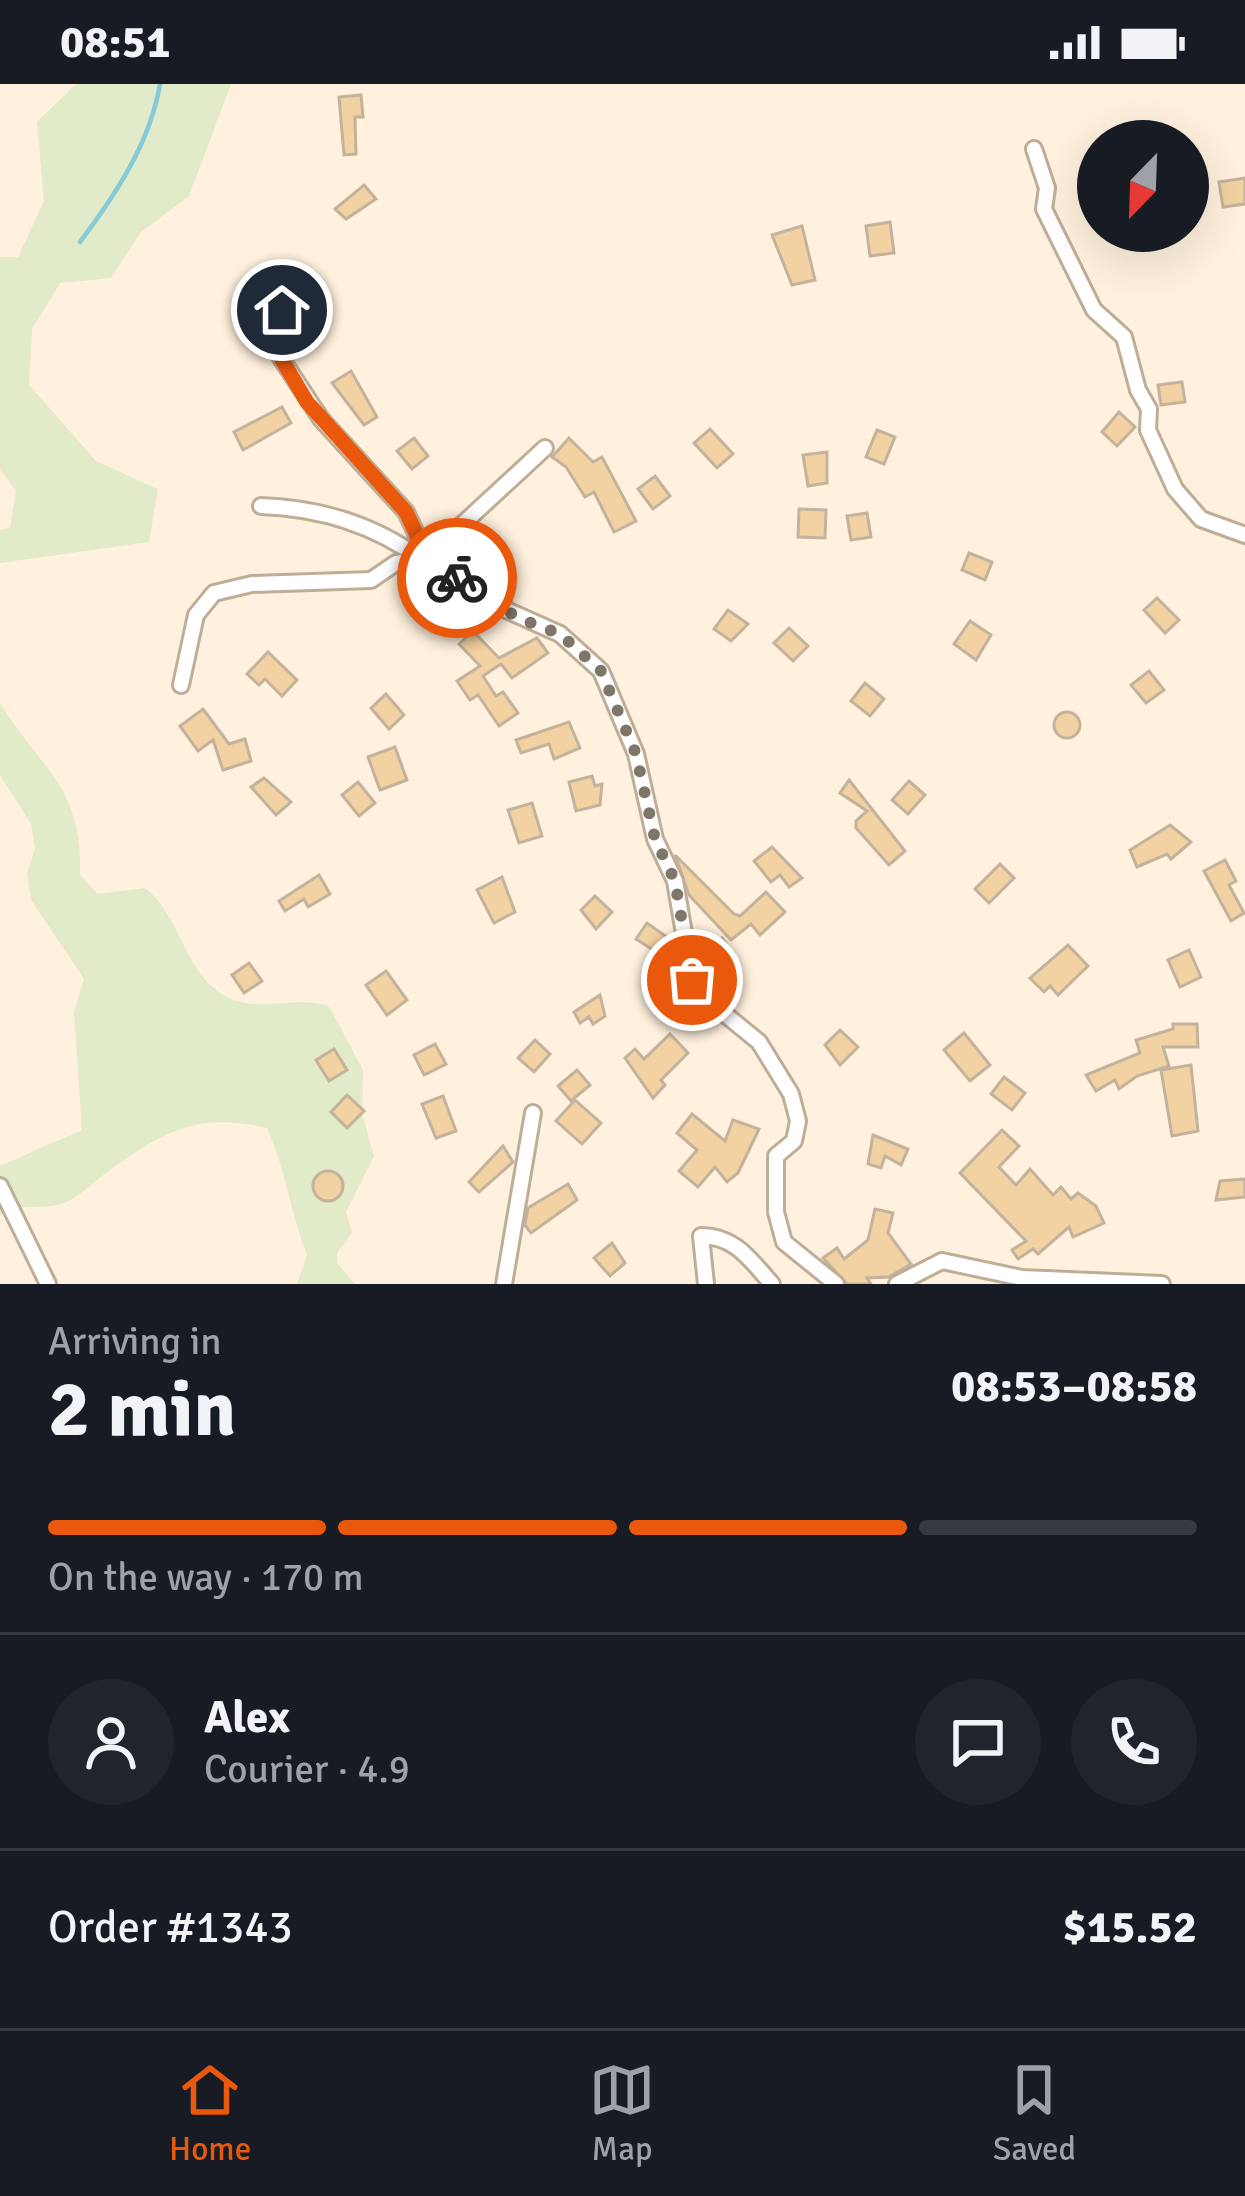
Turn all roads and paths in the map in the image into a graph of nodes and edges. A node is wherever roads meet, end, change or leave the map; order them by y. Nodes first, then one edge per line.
1 (1034, 149) dead end
2 (282, 310) dead end
3 (545, 448) dead end
4 (261, 506) dead end
5 (1245, 535) edge
6 (424, 558) junction
7 (181, 685) dead end
8 (533, 1113) dead end
9 (0, 1186) edge
10 (48, 1284) edge
11 (503, 1284) edge
12 (706, 1284) edge
13 (772, 1284) edge
14 (836, 1284) edge
15 (897, 1284) edge
16 (1162, 1284) edge

1 - 5 street
2 - 6 street
3 - 6 street
4 - 6 street
6 - 7 street
6 - 14 street
8 - 11 street
9 - 10 street
12 - 13 street
15 - 16 street

